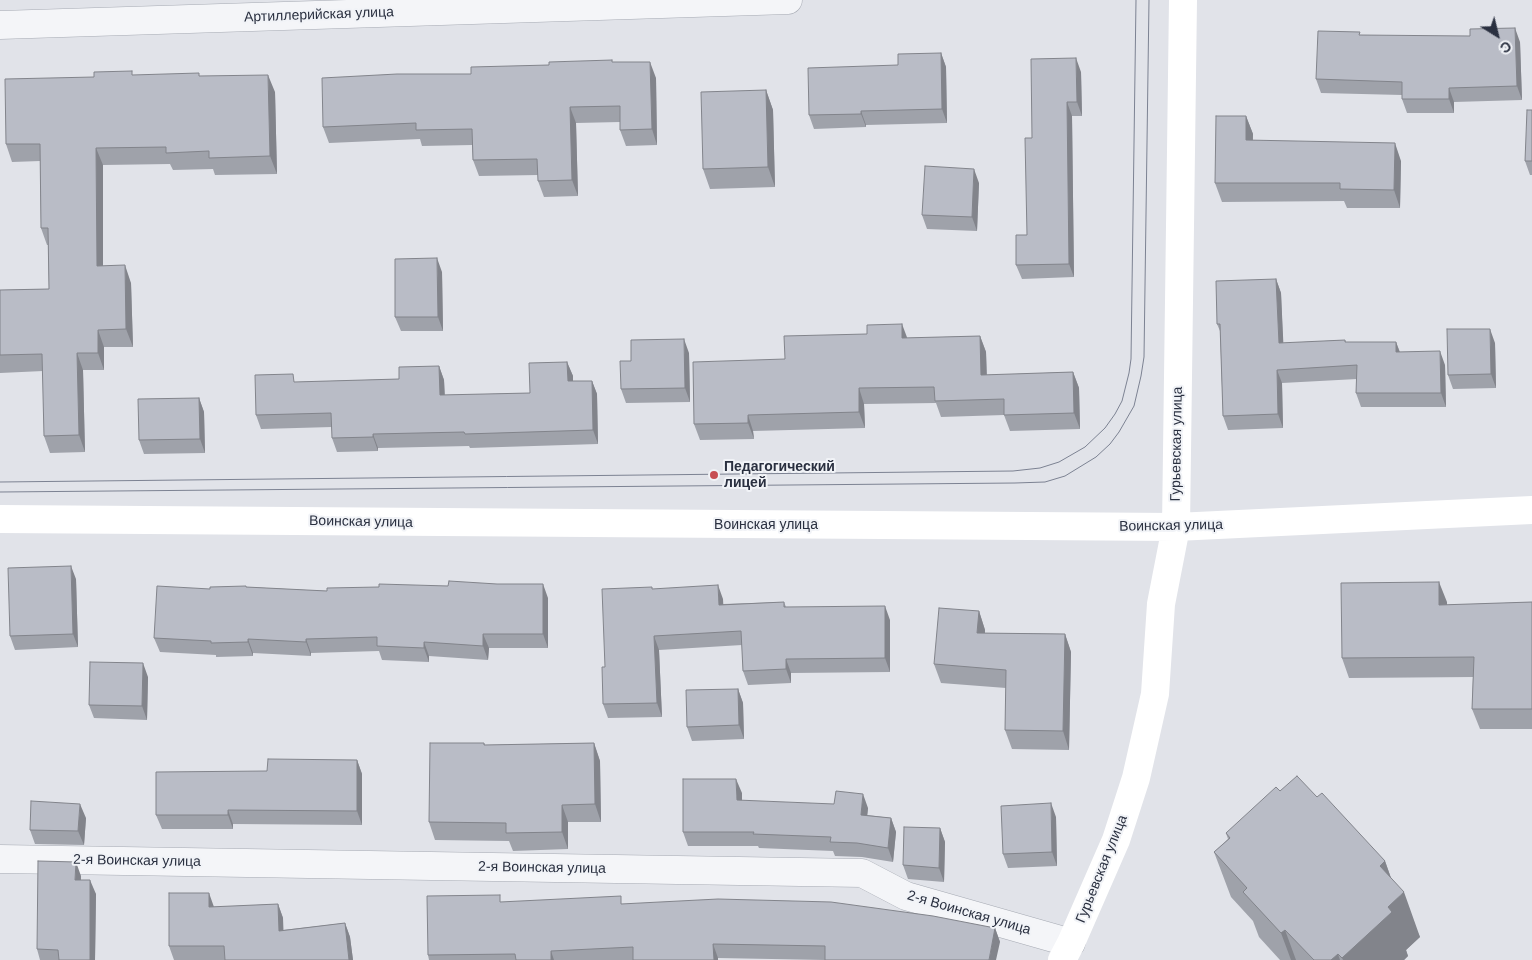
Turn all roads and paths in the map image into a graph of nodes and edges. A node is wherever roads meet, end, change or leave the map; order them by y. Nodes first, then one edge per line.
1 (788, 0) edge
2 (1182, 0) edge
3 (0, 25) edge
4 (1532, 510) edge
5 (0, 519) edge
6 (1176, 527) junction
7 (0, 859) edge
8 (1067, 951) edge

1 - 3 street, Артиллерийская улица
2 - 6 street, Гурьевская улица
4 - 6 street, Воинская улица
5 - 6 street, Воинская улица
6 - 8 street, Гурьевская улица
7 - 8 street, 2-я Воинская улица

